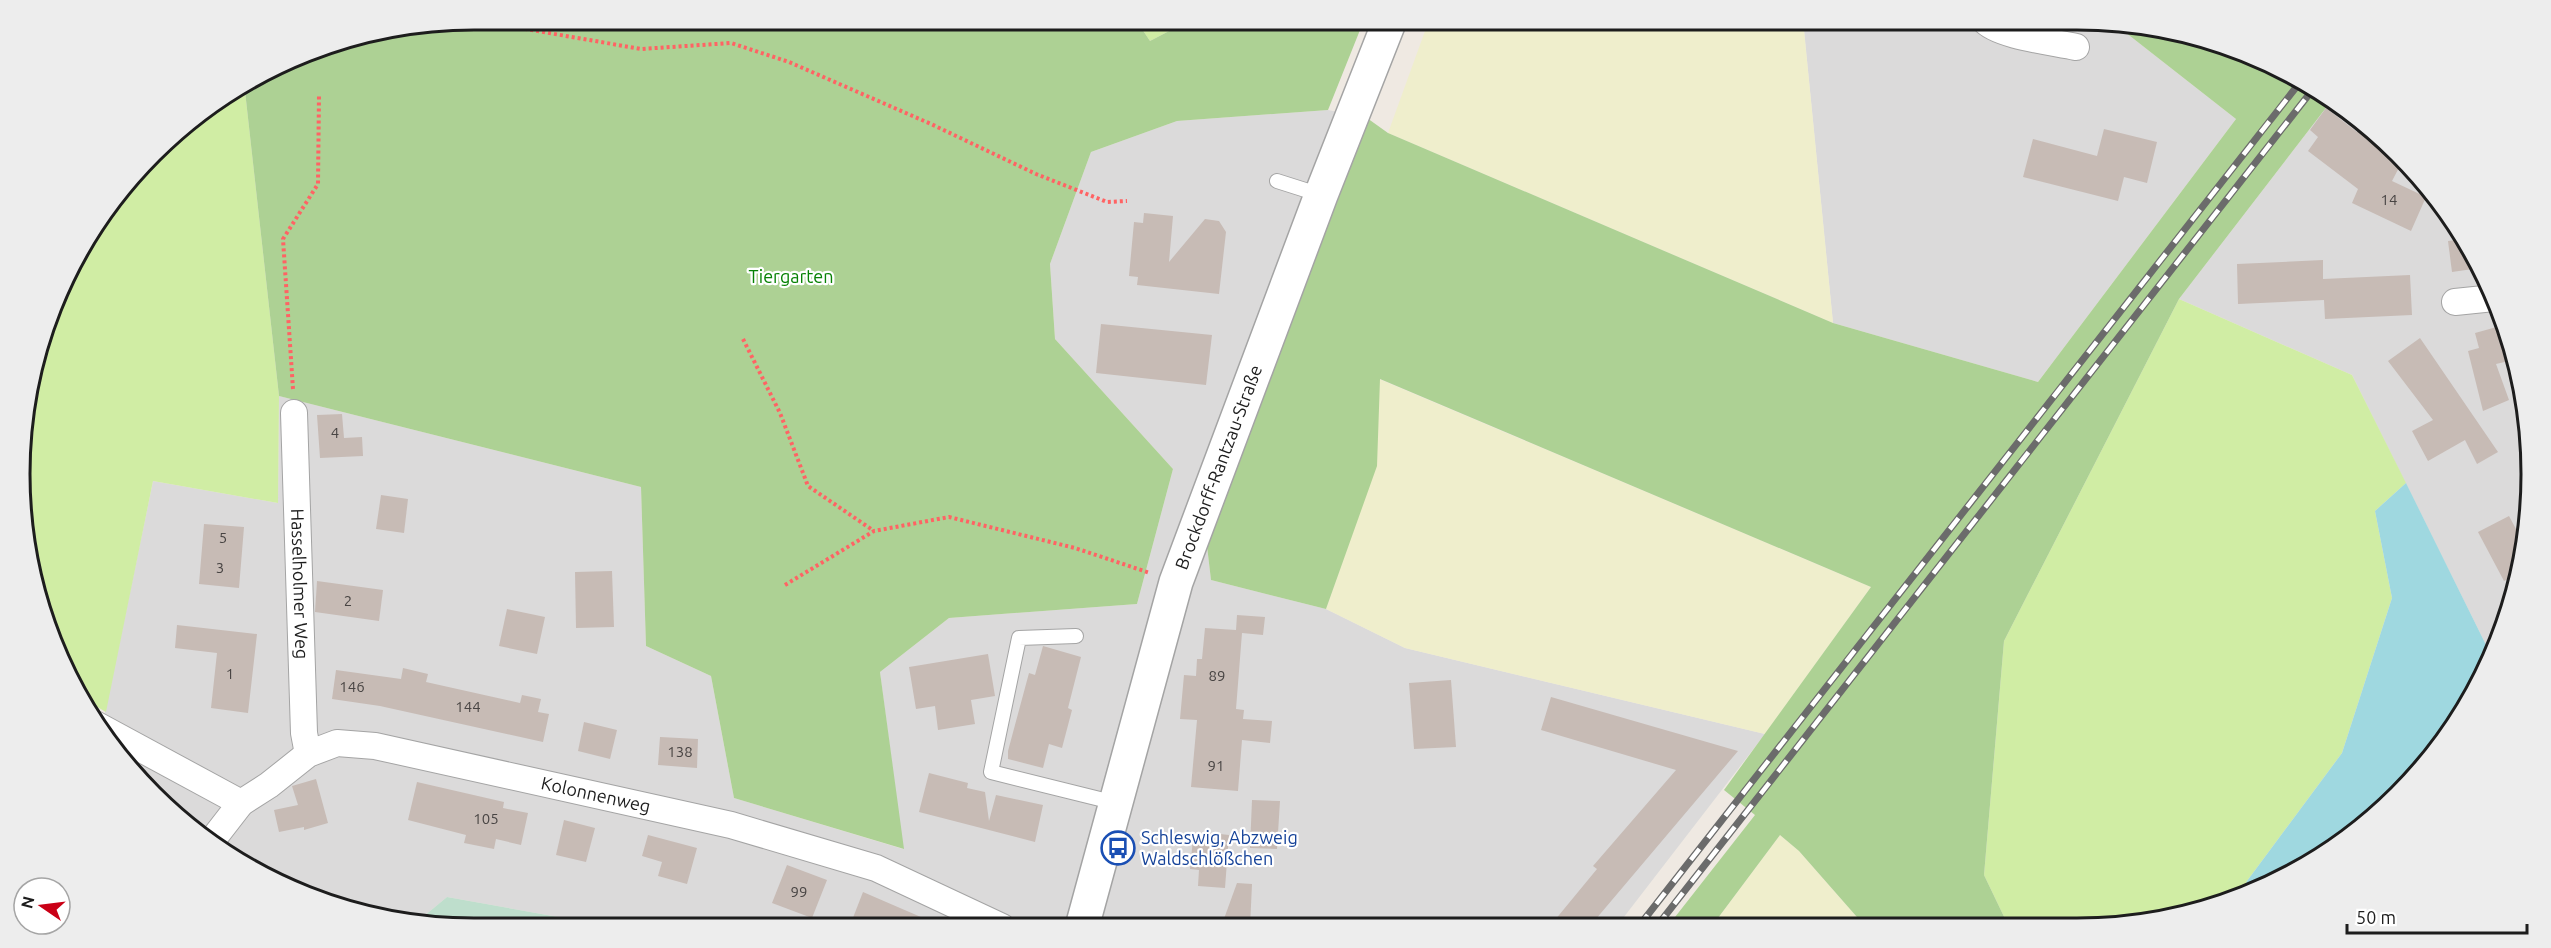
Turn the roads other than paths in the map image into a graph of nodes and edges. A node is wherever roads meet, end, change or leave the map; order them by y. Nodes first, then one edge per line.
1 (1386, 30) edge
2 (2002, 30) edge
3 (2076, 47) dead end
4 (1277, 181) dead end
5 (1321, 195) junction
6 (2485, 299) edge
7 (2455, 302) dead end
8 (294, 413) road end
9 (1076, 636) dead end
10 (115, 735) edge
11 (308, 754) junction
12 (241, 803) junction
13 (1116, 803) junction
14 (216, 835) edge
15 (983, 918) edge
16 (1084, 918) edge

1 - 5 street, Brockdorff-Rantzau-Straße
2 - 3 street
4 - 5 lane
5 - 13 street, Brockdorff-Rantzau-Straße
6 - 7 street
8 - 11 street, Hasselholmer Weg
9 - 13 lane
10 - 12 street
11 - 12 street, Kolonnenweg
11 - 15 street, Kolonnenweg
12 - 14 street, Kolonnenweg
13 - 16 street, Brockdorff-Rantzau-Straße

